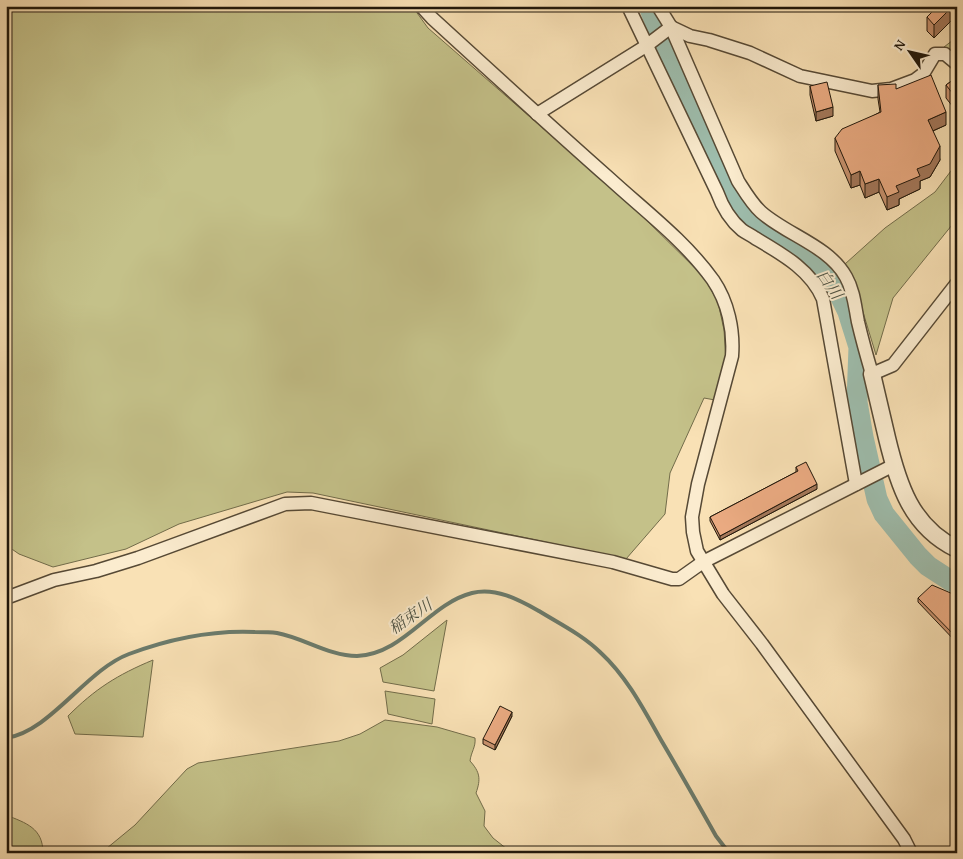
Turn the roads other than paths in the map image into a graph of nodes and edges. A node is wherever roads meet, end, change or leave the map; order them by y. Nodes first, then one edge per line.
1 (421, 6) edge
2 (628, 6) edge
3 (658, 6) edge
4 (671, 27) junction
5 (646, 46) junction
6 (957, 64) edge
7 (537, 114) junction
8 (957, 283) edge
9 (872, 374) junction
10 (894, 465) junction
11 (856, 484) junction
12 (957, 549) edge
13 (703, 562) junction
14 (6, 598) edge
15 (911, 853) edge

1 - 7 street
2 - 5 street
3 - 4 street
4 - 5 street
4 - 6 street
4 - 9 street
5 - 7 street
5 - 11 street
7 - 13 street
8 - 9 street
9 - 10 street
10 - 11 street
10 - 12 street
11 - 13 street
13 - 14 street
13 - 15 street

